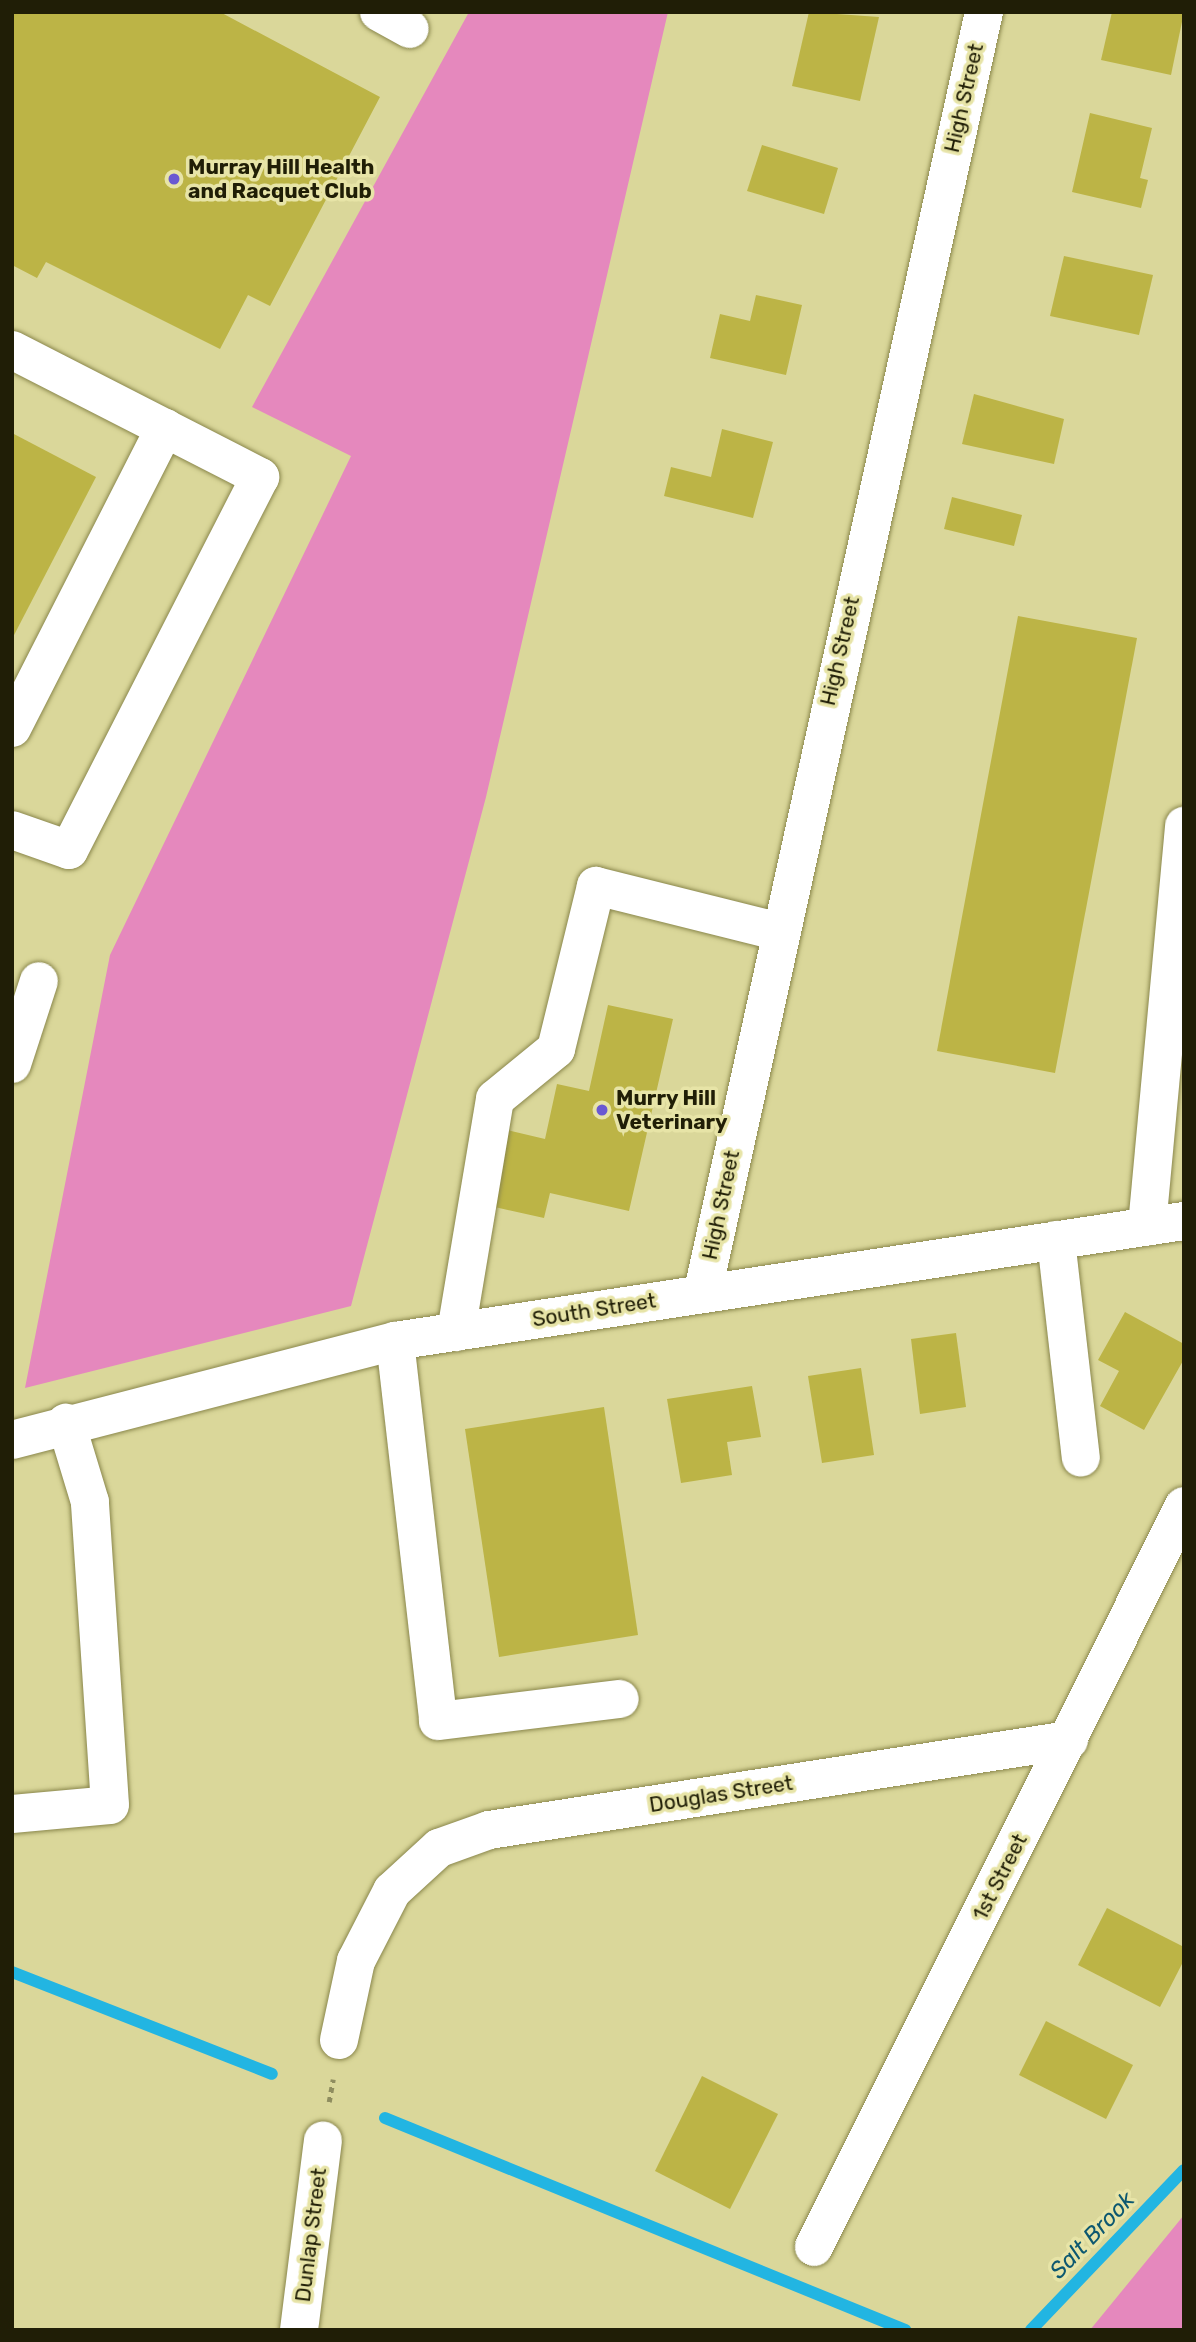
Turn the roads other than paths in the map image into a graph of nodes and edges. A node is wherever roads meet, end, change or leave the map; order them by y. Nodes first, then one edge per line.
1 (984, 12) edge
2 (12, 350) edge
3 (165, 428) junction
4 (12, 727) edge
5 (1184, 826) edge
6 (12, 830) edge
7 (778, 931) junction
8 (39, 981) dead end
9 (12, 1065) edge
10 (1166, 1223) edge
11 (1056, 1240) junction
12 (703, 1291) junction
13 (456, 1332) junction
14 (395, 1341) junction
15 (66, 1423) junction
16 (12, 1440) edge
17 (1081, 1458) dead end
18 (1184, 1506) edge
19 (620, 1699) dead end
20 (1069, 1740) junction
21 (12, 1814) edge
22 (339, 2040) road end
23 (323, 2141) road end
24 (814, 2247) dead end
25 (299, 2330) edge

1 - 7 street, High Street
2 - 3 street
3 - 4 street
3 - 6 street
5 - 10 street
7 - 12 street, High Street
7 - 13 street
8 - 9 street
10 - 11 street, South Street
11 - 12 street, South Street
11 - 17 street
12 - 13 street, South Street
13 - 14 street, South Street
14 - 15 street, South Street
14 - 19 street
15 - 16 street, South Street
15 - 21 street
18 - 20 street, 1st Street
20 - 22 street, Douglas Street
20 - 24 street, 1st Street
23 - 25 street, Dunlap Street

